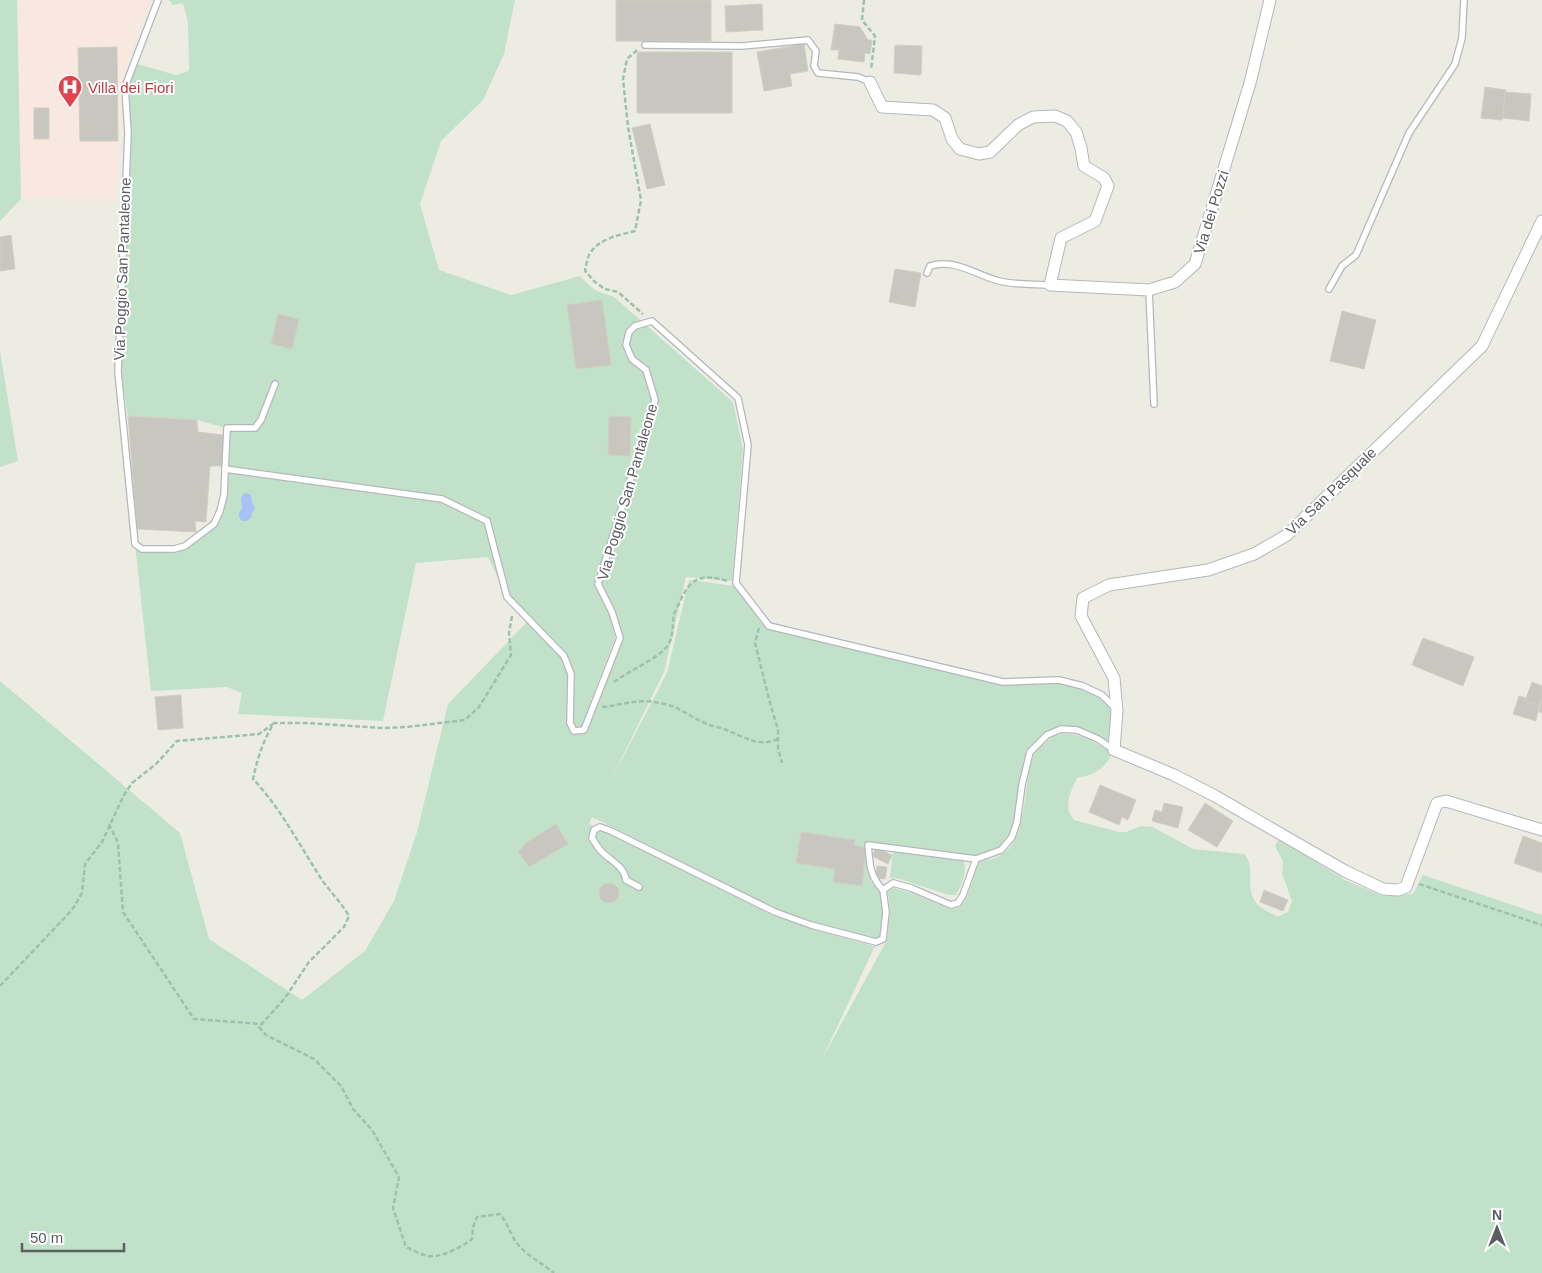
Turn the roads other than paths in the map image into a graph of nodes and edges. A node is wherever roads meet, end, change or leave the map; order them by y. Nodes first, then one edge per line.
1 (158, 0) edge
2 (1270, 0) edge
3 (1464, 0) edge
4 (645, 45) road end
5 (870, 82) joint
6 (1542, 221) edge
7 (927, 273) dead end
8 (1050, 285) junction
9 (1329, 289) dead end
10 (1149, 290) junction
11 (275, 384) dead end
12 (1154, 404) dead end
13 (225, 468) junction
14 (1117, 711) junction
15 (1114, 750) junction
16 (1542, 830) edge
17 (976, 859) junction
18 (639, 887) dead end
19 (883, 890) junction

1 - 13 lane, Via Poggio San Pantaleone
2 - 10 street, Via dei Pozzi
3 - 9 lane
4 - 5 lane
5 - 8 street
6 - 14 street, Via San Pasquale
7 - 8 lane, Via dei Pozzi
8 - 10 street, Via dei Pozzi
10 - 12 lane
11 - 13 lane
13 - 14 lane, Via Poggio San Pantaleone
14 - 15 street, Via San Pasquale
15 - 16 street
15 - 17 lane
17 - 19 lane
17 - 19 lane
18 - 19 lane

